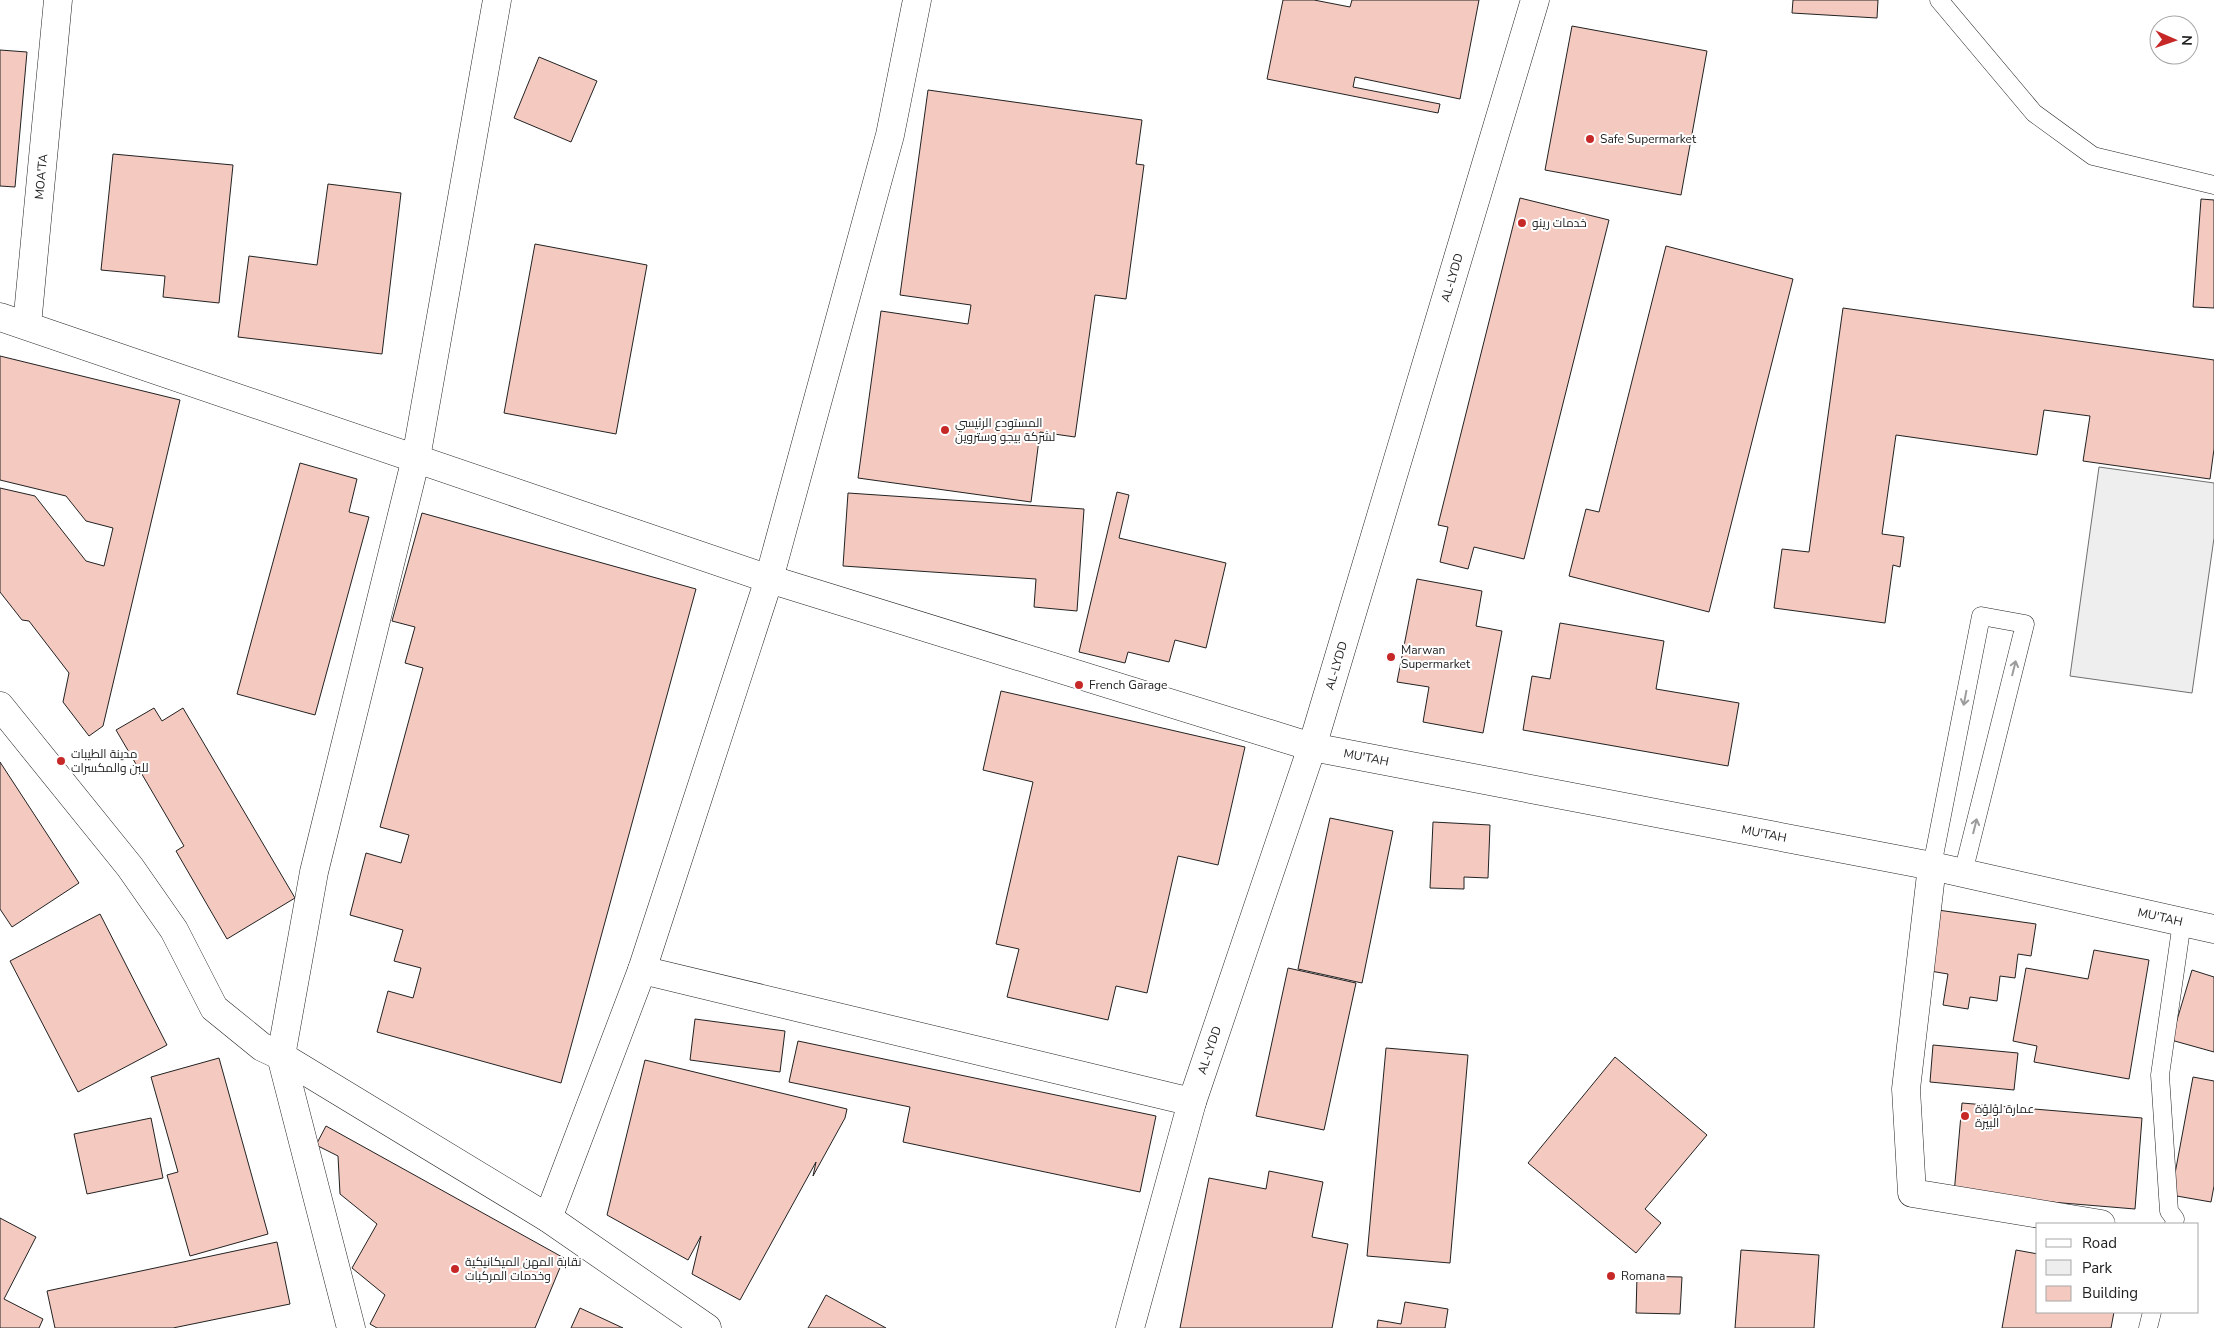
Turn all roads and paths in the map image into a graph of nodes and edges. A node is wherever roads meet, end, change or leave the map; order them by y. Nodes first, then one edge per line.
1 (58, 0) edge
2 (497, 0) edge
3 (917, 0) edge
4 (1535, 0) edge
5 (1940, 0) edge
6 (2214, 185) edge
7 (0, 317) edge
8 (27, 325) junction
9 (416, 458) junction
10 (769, 580) junction
11 (0, 706) edge
12 (1312, 747) junction
13 (1932, 866) junction
14 (1963, 873) junction
15 (2182, 922) junction
16 (2214, 929) edge
17 (642, 970) junction
18 (282, 1056) junction
19 (1192, 1102) junction
20 (548, 1218) junction
21 (2095, 1223) edge
22 (2174, 1223) edge
23 (2152, 1313) edge
24 (351, 1328) edge
25 (707, 1328) edge
26 (1130, 1328) edge
27 (2148, 1328) edge

1 - 8 street, MOA'TA
2 - 9 street
3 - 10 street
4 - 12 street, AL-LYDD
5 - 6 lane
7 - 8 street
8 - 9 street, MU'TAH
9 - 10 street, MU'TAH
9 - 18 street
10 - 12 street, MU'TAH
10 - 17 street
11 - 18 street
12 - 13 street, MU'TAH
12 - 19 street, AL-LYDD
13 - 14 street, MU'TAH
14 -> 13 lane
13 - 21 street
14 - 15 street, MU'TAH
15 - 16 street, MU'TAH
15 - 22 lane
17 - 19 street
17 - 20 street
18 - 20 street
18 - 24 street
19 - 26 street, AL-LYDD
20 - 25 street
23 - 27 lane

